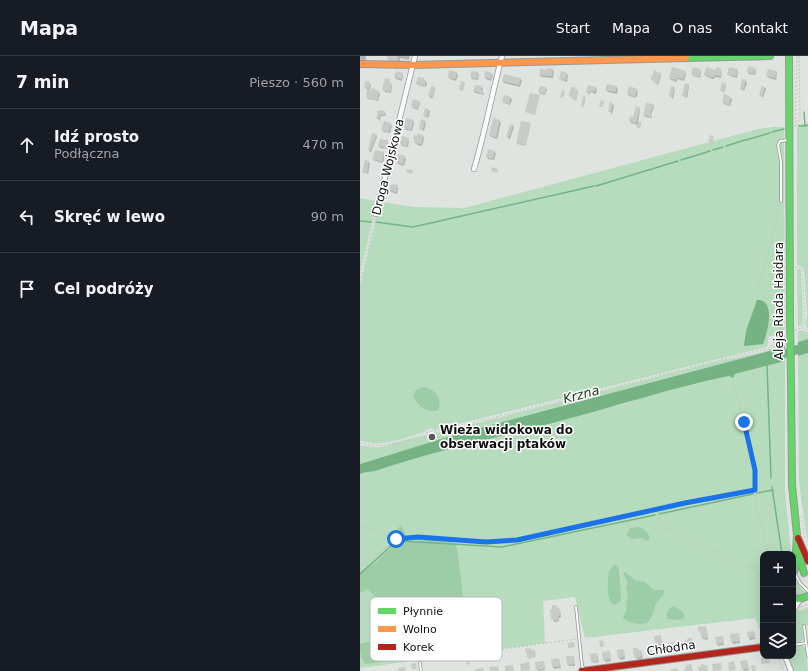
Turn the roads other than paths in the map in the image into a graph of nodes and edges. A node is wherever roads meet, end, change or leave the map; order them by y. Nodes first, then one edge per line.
1 (415, 56) edge
2 (750, 56) edge
3 (770, 56) edge
4 (789, 56) edge
5 (688, 57) edge
6 (501, 59) edge
7 (360, 64) edge
8 (413, 65) junction
9 (790, 140) junction
10 (474, 169) dead end
11 (780, 201) road end
12 (376, 214) road end
13 (797, 535) junction
14 (797, 545) junction
15 (796, 555) edge
16 (808, 561) edge
17 (806, 574) edge
18 (796, 577) edge
19 (808, 591) edge
20 (808, 596) edge
21 (796, 598) edge
22 (800, 599) junction
23 (796, 606) edge
24 (576, 607) dead end
25 (804, 626) dead end
26 (806, 643) junction
27 (796, 645) edge
28 (760, 647) edge
29 (808, 656) edge
30 (786, 659) edge
31 (420, 663) dead end
32 (421, 671) edge
33 (582, 671) edge
34 (585, 671) edge
35 (791, 671) edge

1 - 8 street, Droga Wojskowa
2 - 3 street
2 - 5 street
4 - 9 street, Aleja Riada Haidara
5 - 6 street
6 - 8 street
6 - 10 street
7 - 8 street
8 - 12 street, Droga Wojskowa
9 - 11 lane
9 - 13 street, Aleja Riada Haidara, bridge
13 - 14 street, Aleja Riada Haidara
13 - 16 street
14 - 15 street, Aleja Riada Haidara
14 - 17 street, Aleja Riada Haidara
18 - 19 lane
20 - 22 street
21 - 22 street
22 - 23 street
24 - 34 lane
25 - 26 lane
26 - 27 lane
26 - 29 lane
28 - 34 street, Chłodna
30 - 35 street
31 - 32 lane
33 - 34 street, Chłodna

